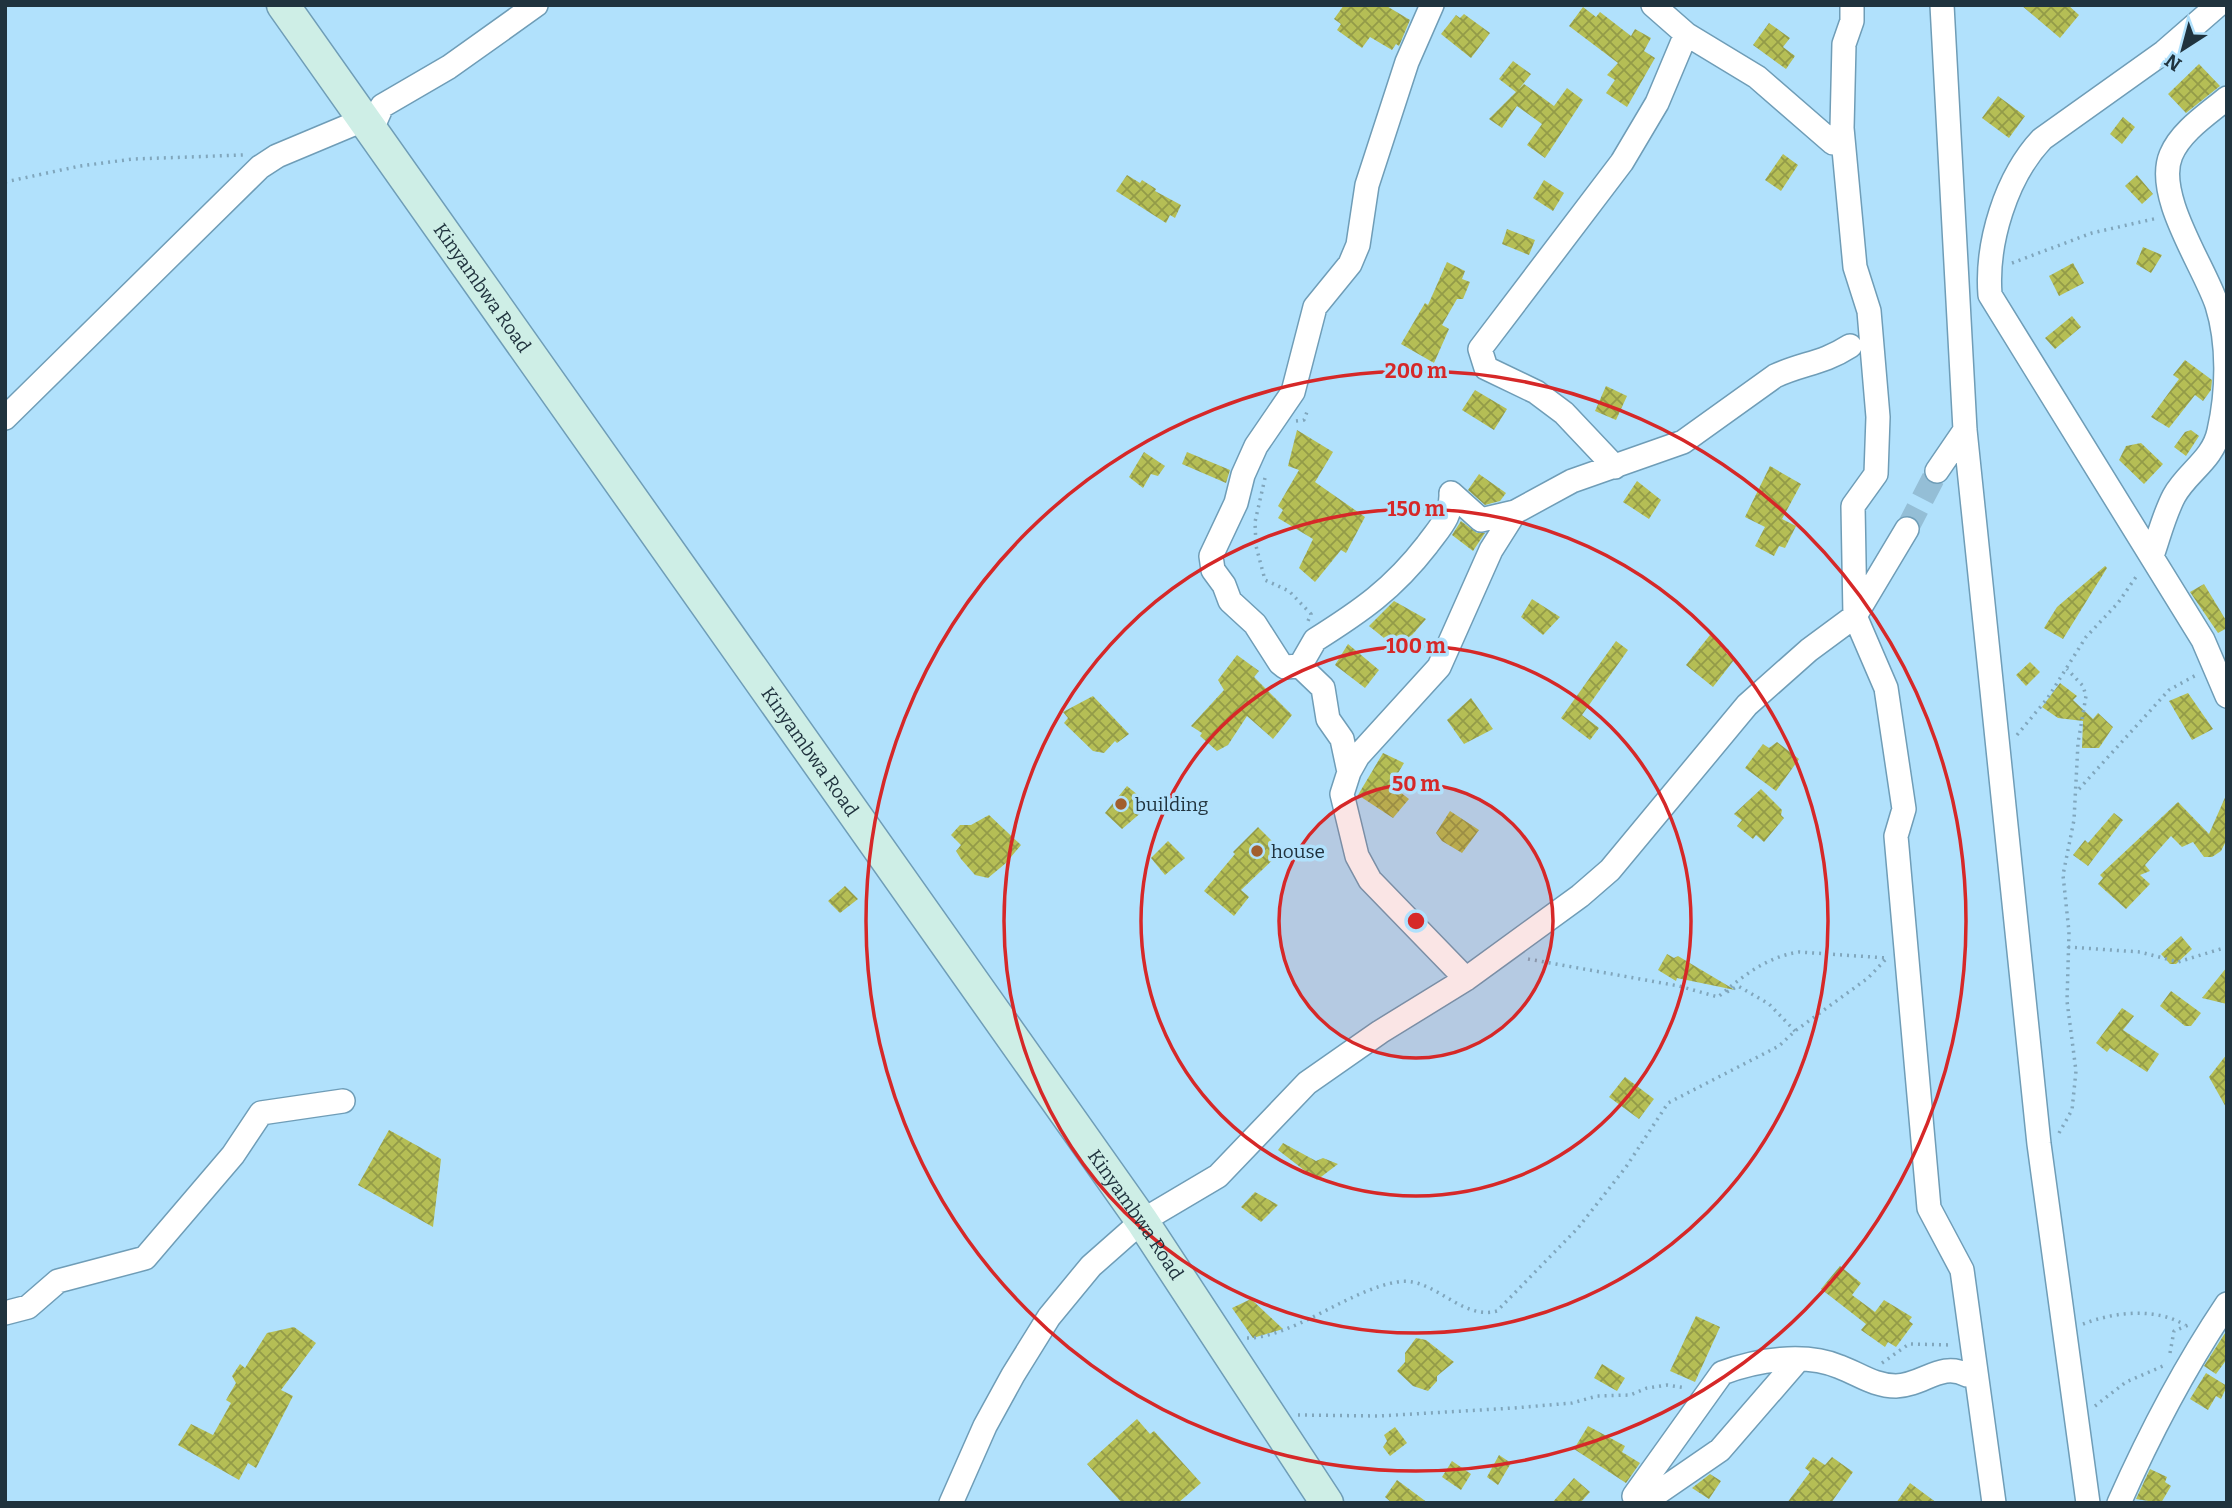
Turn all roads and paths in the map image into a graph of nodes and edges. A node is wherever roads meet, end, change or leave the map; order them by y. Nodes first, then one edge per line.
1 (282, 5) edge
2 (537, 5) edge
3 (1432, 5) edge
4 (1653, 5) edge
5 (1852, 5) edge
6 (1942, 5) edge
7 (2218, 5) edge
8 (1686, 34) junction
9 (2227, 98) edge
10 (367, 125) junction
11 (1833, 143) dead end
12 (278, 156) junction
13 (5, 182) edge
14 (2178, 216) junction
15 (1992, 267) junction
16 (2226, 342) edge
17 (1850, 346) dead end
18 (1296, 381) junction
19 (5, 418) edge
20 (1272, 425) junction
21 (1965, 430) junction
22 (1267, 466) dead end
23 (1615, 467) junction
24 (1937, 471) tunnel mouth
25 (1515, 512) junction
26 (1907, 529) tunnel mouth
27 (2152, 556) junction
28 (1856, 616) junction
29 (1303, 657) junction
30 (2214, 668) junction
31 (2067, 670) junction
32 (2227, 696) edge
33 (1999, 753) junction
34 (1349, 772) junction
35 (2077, 790) junction
36 (2068, 947) junction
37 (2227, 947) edge
38 (1499, 954) junction
39 (1466, 979) junction
40 (1718, 997) junction
41 (1795, 1031) junction
42 (343, 1101) dead end
43 (2039, 1144) junction
44 (1142, 1221) junction
45 (2220, 1313) edge
46 (5, 1314) edge
47 (2185, 1325) junction
48 (2065, 1331) junction
49 (1217, 1338) junction
50 (1955, 1345) dead end
51 (1798, 1360) junction
52 (1881, 1364) dead end
53 (1722, 1373) junction
54 (1967, 1375) dead end
55 (1268, 1415) junction
56 (2077, 1419) junction
57 (1638, 1500) edge
58 (951, 1503) edge
59 (1327, 1503) edge
60 (1994, 1503) edge
61 (2088, 1503) edge
62 (2119, 1503) edge

1 - 10 street, Kinyambwa Road
2 - 10 street
3 - 18 street
4 - 8 street
5 - 28 street
6 - 21 street
7 - 15 street
8 - 11 street
8 - 23 street
9 - 14 street
10 - 12 street
10 - 44 street, Kinyambwa Road
12 - 13 path
12 - 19 street
14 - 15 path
14 - 16 street
15 - 27 street
16 - 27 street
17 - 23 street
18 - 20 street
18 - 20 path
20 - 29 street
21 - 24 street
21 - 33 street
22 - 29 path
23 - 25 street
25 - 29 street
25 - 34 street
26 - 28 street
27 - 30 street
27 - 31 path
28 - 38 street
28 - 60 street
29 - 34 street
30 - 32 street
30 - 35 path
31 - 33 path
31 - 35 path
33 - 43 street
34 - 39 street
35 - 36 path
36 - 37 path
36 - 43 path
38 - 39 street
38 - 40 path
39 - 44 street
40 - 41 path
40 - 41 path
41 - 49 path
42 - 46 street
43 - 48 street
44 - 49 street, Kinyambwa Road
44 - 58 street
45 - 47 path
45 - 62 street
47 - 48 path
47 - 56 path
48 - 56 street
49 - 55 street, Kinyambwa Road
50 - 52 path
51 - 53 street
51 - 54 street
51 - 57 street
53 - 55 path
53 - 57 street
55 - 59 street, Kinyambwa Road
56 - 61 street

